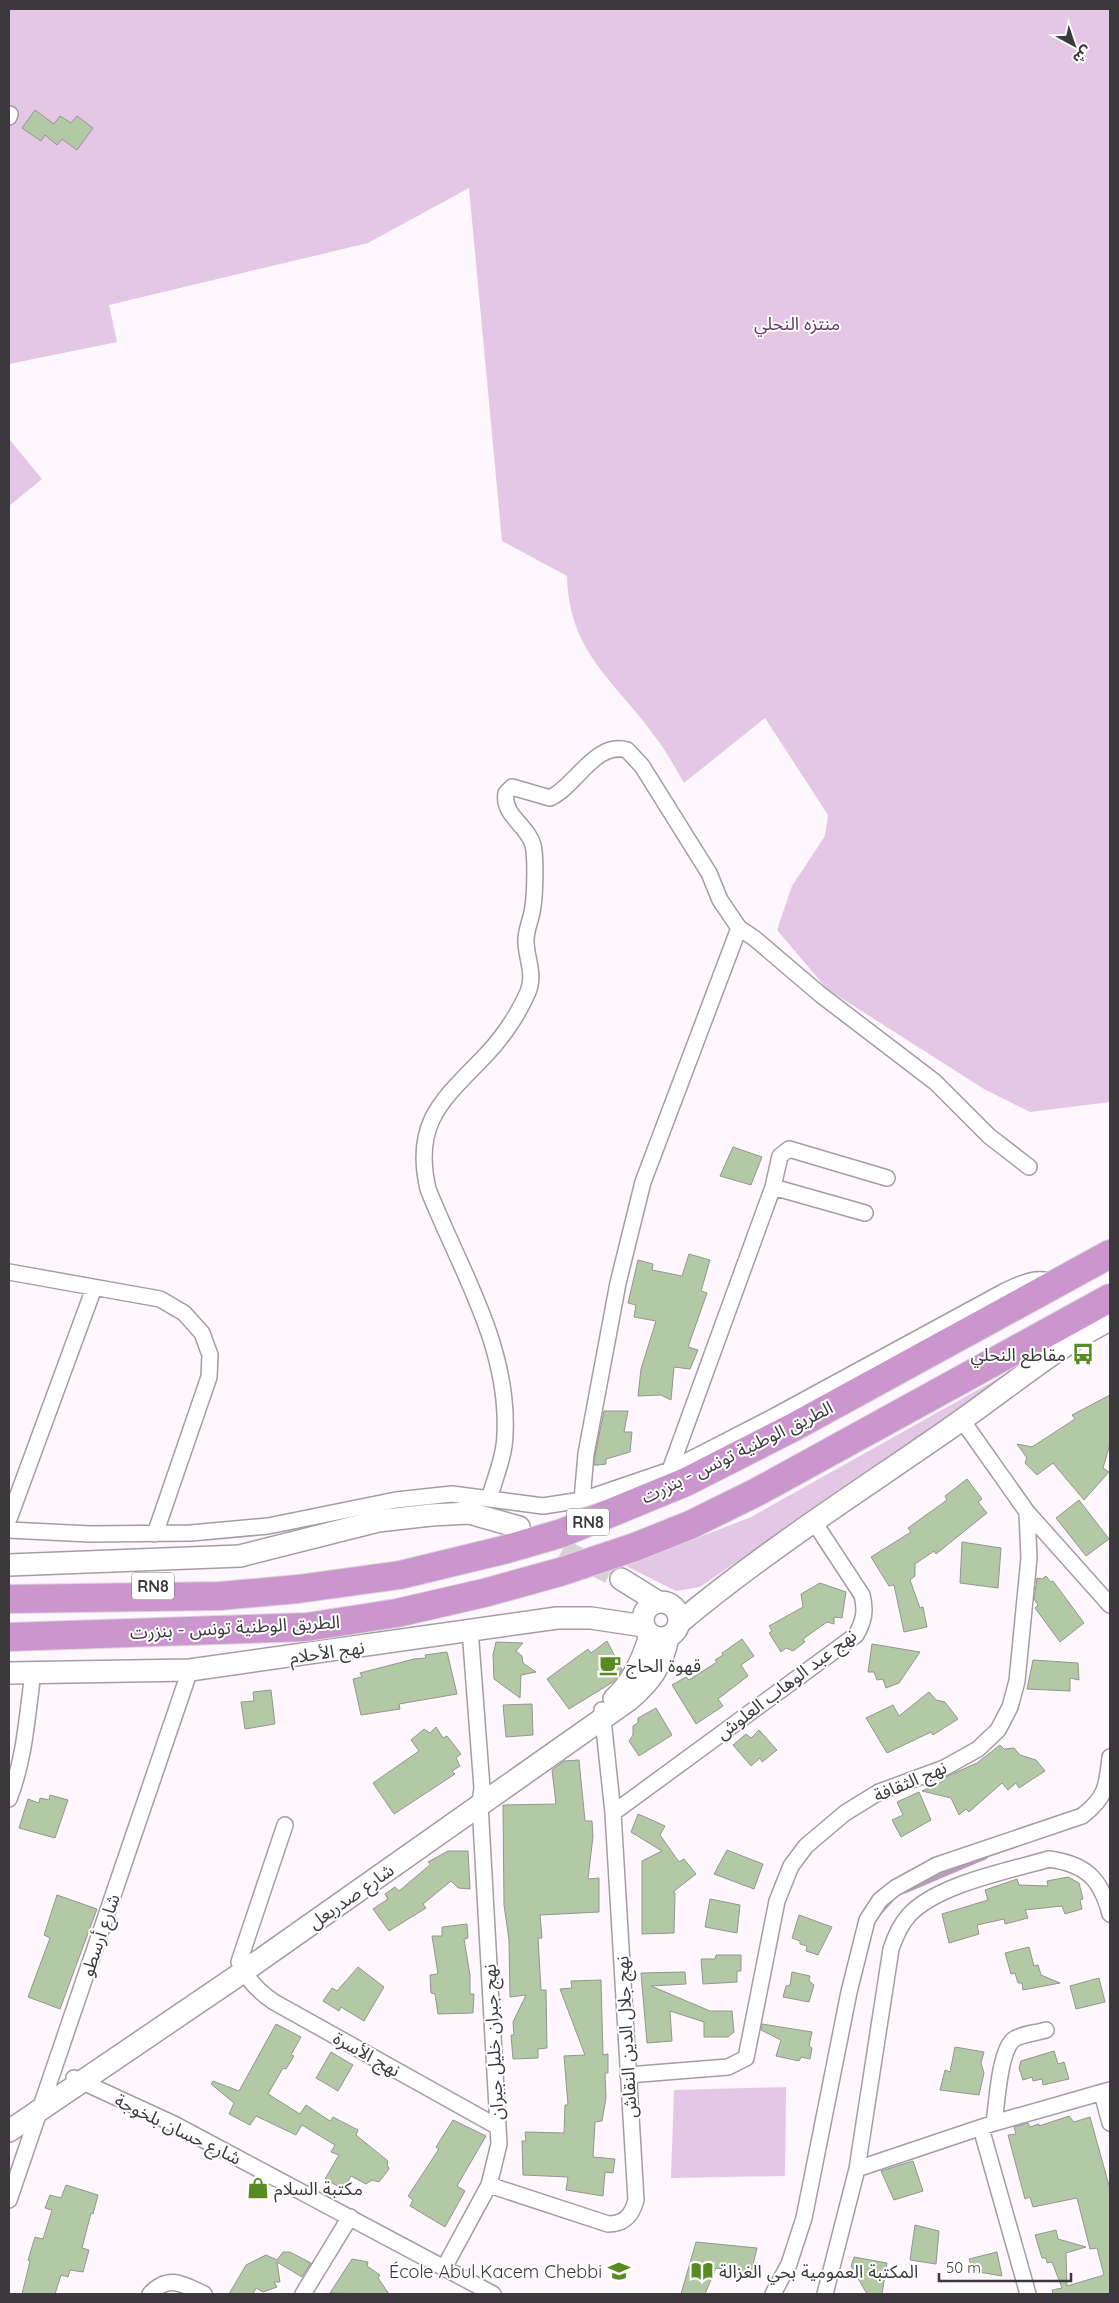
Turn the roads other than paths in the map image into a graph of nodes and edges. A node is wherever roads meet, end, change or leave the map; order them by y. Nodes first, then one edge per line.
1 (739, 928) junction
2 (1029, 1167) dead end
3 (888, 1178) dead end
4 (773, 1187) junction
5 (865, 1213) dead end
6 (1110, 1254) edge
7 (9, 1272) edge
8 (1057, 1284) junction
9 (94, 1288) junction
10 (1110, 1298) edge
11 (1110, 1320) edge
12 (962, 1420) junction
13 (670, 1470) junction
14 (489, 1499) junction
15 (582, 1500) junction
16 (1027, 1512) junction
17 (9, 1518) edge
18 (814, 1522) junction
19 (519, 1527) tunnel mouth
20 (9, 1530) edge
21 (155, 1534) junction
22 (9, 1566) edge
23 (621, 1580) tunnel mouth
24 (9, 1581) edge
25 (298, 1589) junction
26 (9, 1599) edge
27 (1110, 1605) edge
28 (661, 1621) junction
29 (470, 1629) junction
30 (9, 1637) edge
31 (190, 1670) junction
32 (9, 1673) edge
33 (34, 1673) junction
34 (602, 1713) junction
35 (1110, 1757) edge
36 (481, 1796) junction
37 (9, 1799) edge
38 (613, 1813) junction
39 (285, 1825) dead end
40 (1110, 1914) edge
41 (241, 1967) junction
42 (1046, 2030) dead end
43 (628, 2074) junction
44 (77, 2080) junction
45 (1106, 2091) edge
46 (42, 2104) junction
47 (9, 2122) edge
48 (1110, 2123) edge
49 (988, 2126) junction
50 (498, 2127) junction
51 (9, 2131) edge
52 (857, 2169) junction
53 (489, 2185) junction
54 (9, 2200) edge
55 (350, 2217) junction
56 (444, 2268) junction
57 (150, 2294) edge
58 (204, 2294) edge
59 (303, 2294) edge
60 (492, 2294) edge
61 (773, 2294) edge
62 (826, 2294) edge
63 (1028, 2294) edge

1 - 2 street
1 - 14 street
1 - 15 street
3 - 4 street
4 - 5 street
4 - 13 street
6 - 8 highway, الطريق الوطنية تونس - بنزرت / RN8
7 - 9 street
8 - 13 street
8 - 25 highway, الطريق الوطنية تونس - بنزرت / RN8
9 - 17 street
9 - 21 street
10 - 30 highway, الطريق الوطنية تونس - بنزرت / RN8
11 - 12 street
12 - 16 street
12 - 18 street
13 - 15 street
14 - 15 street
14 - 21 street
16 - 27 street
16 - 43 street, نهج الثقافة
18 - 28 street
18 - 38 street, نهج عبد الوهاب العلوش
19 - 22 street
20 - 21 street
23 - 28 street
24 - 25 highway, RN8
25 - 26 highway, الطريق الوطنية تونس - بنزرت / RN8
28 - 29 street, نهج الأحلام
28 - 34 street, شارع صدربعل
29 - 31 street, نهج الأحلام
29 - 36 street, نهج جبران خليل جبران
31 - 33 street, نهج الأحلام
31 - 46 street, شارع أرسطو
32 - 33 street, نهج الأحلام
33 - 37 street
34 - 36 street, شارع صدربعل
34 - 38 street, نهج جلال الدين النقاش
35 - 61 street
36 - 41 street, شارع صدربعل
36 - 50 street, نهج جبران خليل جبران
38 - 43 street, نهج جلال الدين النقاش
39 - 41 street
40 - 52 street
41 - 44 street, شارع صدربعل
41 - 50 street, نهج الأسرة
42 - 49 street
43 - 53 street, نهج جلال الدين النقاش
44 - 46 street, شارع صدربعل
44 - 55 street, شارع حسان بلخوجة
45 - 48 street
45 - 49 street
46 - 47 street
46 - 51 street
46 - 54 street, شارع أرسطو
49 - 52 street
49 - 63 street
50 - 53 street, نهج جبران خليل جبران
52 - 62 street
53 - 56 street, نهج جبران خليل جبران
55 - 56 street, شارع حسان بلخوجة
55 - 59 street
56 - 60 street, شارع حسان بلخوجة
57 - 58 street

